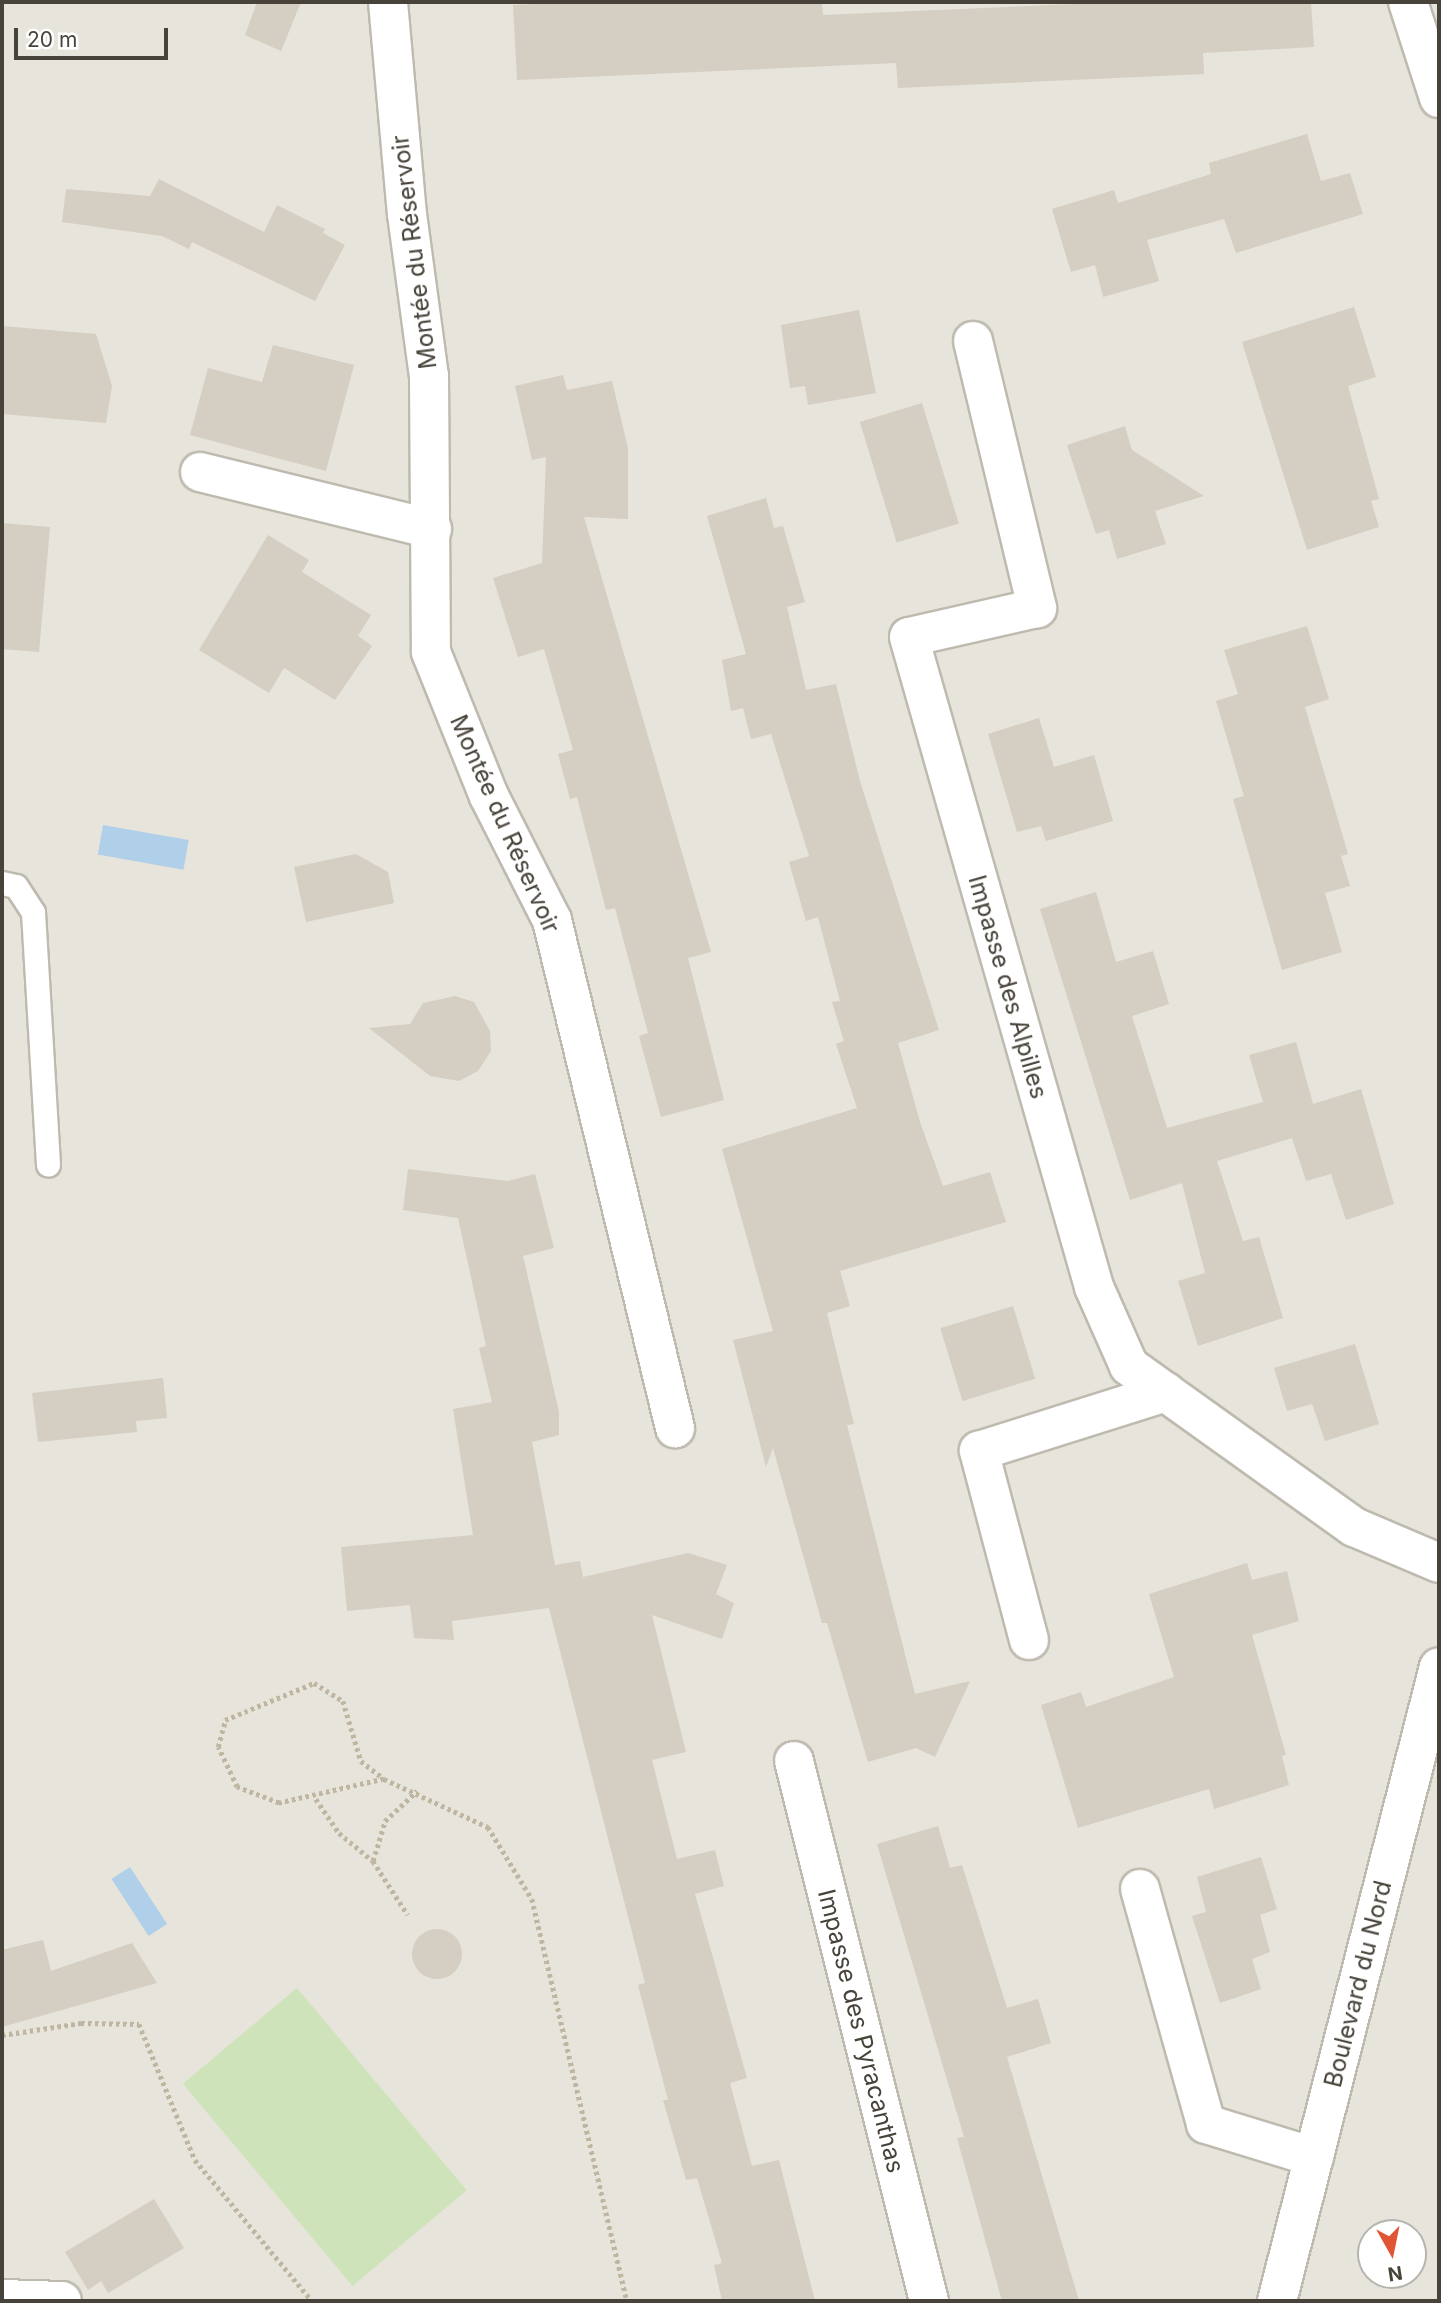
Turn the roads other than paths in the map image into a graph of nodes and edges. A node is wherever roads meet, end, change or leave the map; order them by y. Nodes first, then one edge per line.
1 (388, 2) edge
2 (1408, 2) edge
3 (1439, 95) edge
4 (973, 341) dead end
5 (200, 472) dead end
6 (432, 529) junction
7 (2, 883) edge
8 (48, 1165) dead end
9 (1166, 1392) junction
10 (675, 1428) dead end
11 (1439, 1563) edge
12 (1029, 1640) dead end
13 (1439, 1667) edge
14 (794, 1761) dead end
15 (1140, 1888) dead end
16 (1314, 2157) junction
17 (2, 2299) edge
18 (62, 2301) edge
19 (929, 2301) edge
20 (1277, 2301) edge

1 - 6 street, Montée du Réservoir
2 - 3 street
4 - 9 street, Impasse des Alpilles
5 - 6 street
6 - 10 street, Montée du Réservoir
7 - 8 lane
9 - 11 street, Impasse des Alpilles
9 - 12 street
13 - 16 street, Boulevard du Nord
14 - 19 street, Impasse des Pyracanthas
15 - 16 street
16 - 20 street, Boulevard du Nord
17 - 18 street

